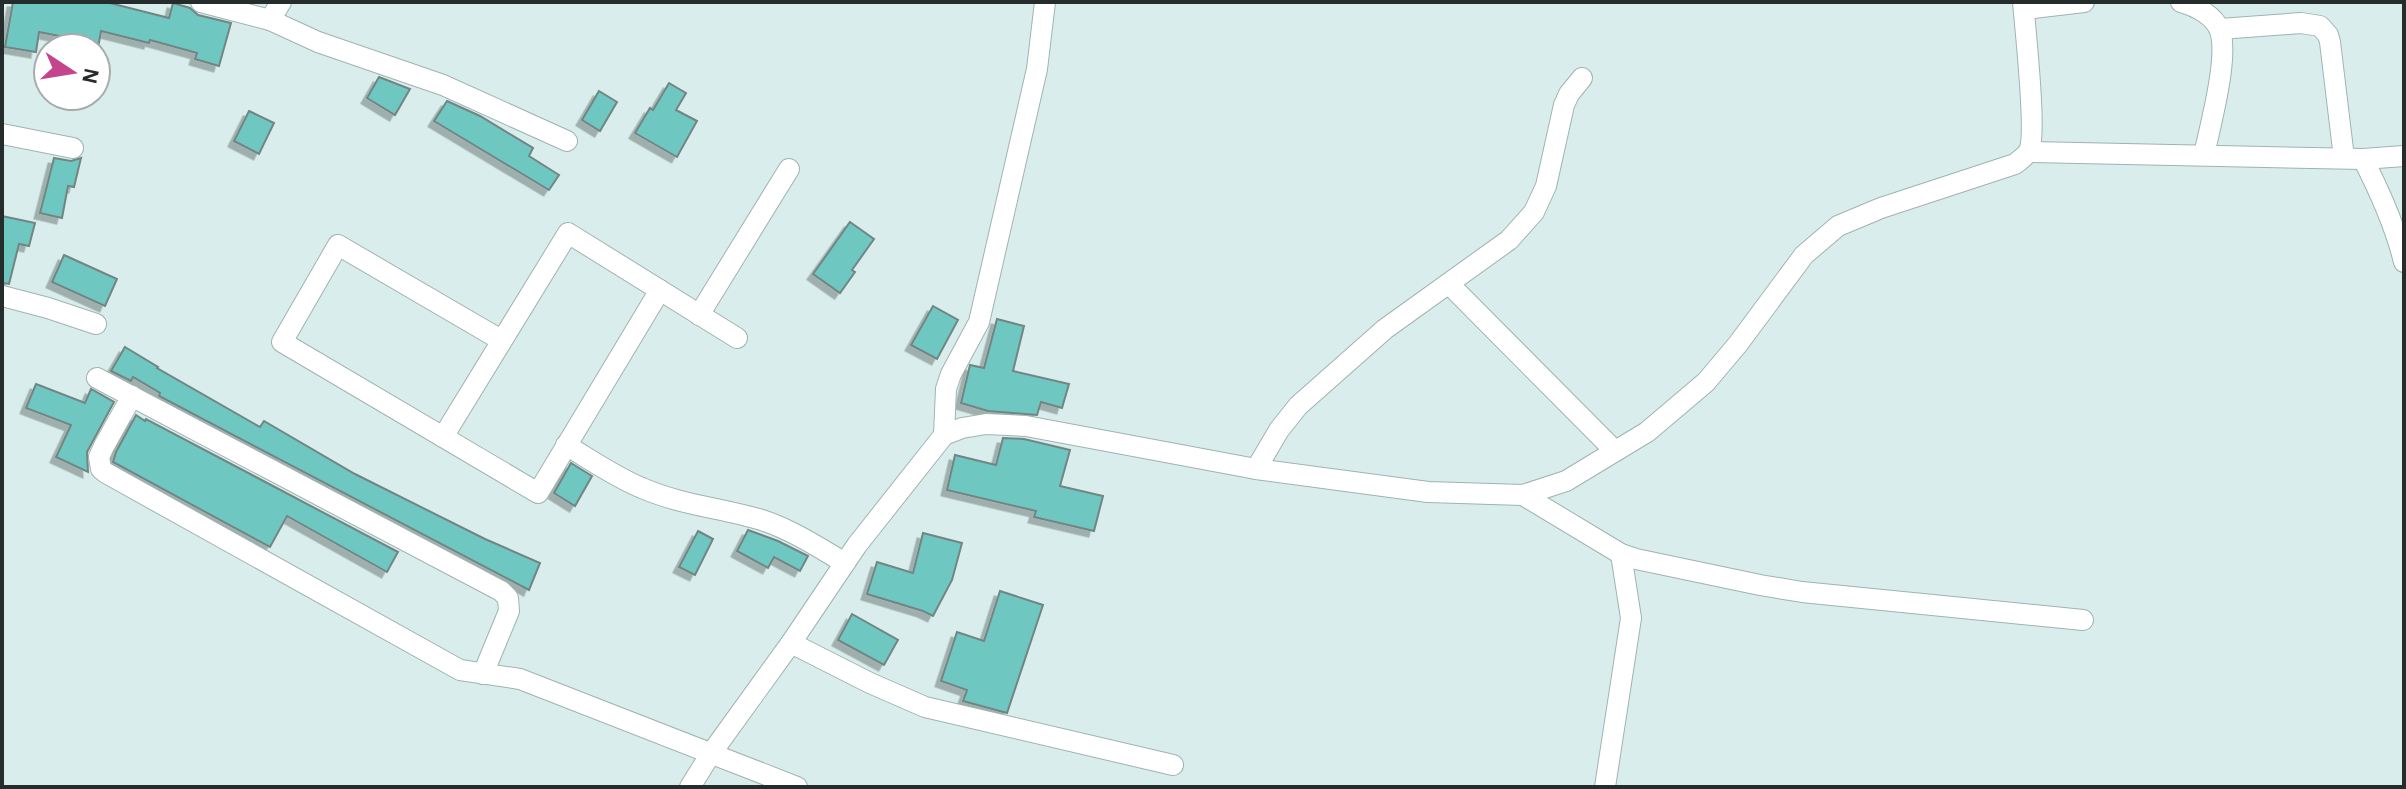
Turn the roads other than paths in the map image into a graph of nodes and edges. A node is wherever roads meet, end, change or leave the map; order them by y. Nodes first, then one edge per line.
1 (201, 2) edge
2 (1045, 2) edge
3 (2084, 2) edge
4 (2181, 2) edge
5 (2024, 5) edge
6 (276, 11) edge
7 (2220, 29) junction
8 (1582, 78) dead end
9 (2, 134) edge
10 (567, 141) dead end
11 (73, 148) dead end
12 (2029, 152) junction
13 (2204, 155) junction
14 (2404, 156) edge
15 (2353, 158) junction
16 (789, 169) dead end
17 (2404, 262) edge
18 (1449, 284) junction
19 (660, 290) junction
20 (2, 296) edge
21 (699, 315) junction
22 (96, 324) dead end
23 (737, 338) dead end
24 (501, 340) junction
25 (97, 378) dead end
26 (132, 396) junction
27 (944, 435) junction
28 (443, 437) junction
29 (566, 445) junction
30 (1615, 451) junction
31 (1256, 469) junction
32 (1523, 495) junction
33 (1621, 554) junction
34 (845, 563) junction
35 (2083, 620) dead end
36 (791, 643) junction
37 (483, 674) junction
38 (710, 755) junction
39 (1173, 765) dead end
40 (690, 787) edge
41 (797, 787) edge
42 (1605, 787) edge

1 - 6 street
2 - 27 street
3 - 5 street
4 - 7 street
5 - 12 street
6 - 10 street
7 - 13 street
7 - 15 street
8 - 18 street
9 - 11 street
12 - 13 street
12 - 30 street
13 - 15 street
14 - 15 street
15 - 17 street
16 - 21 street
18 - 30 street
18 - 31 street
19 - 21 street
19 - 24 street
19 - 29 street
20 - 22 street
21 - 23 street
24 - 28 street
24 - 28 street
25 - 26 street
26 - 37 street
26 - 37 street
27 - 31 street
27 - 34 street
28 - 29 street
29 - 34 street
30 - 32 street
31 - 32 street
32 - 33 street
33 - 35 street
33 - 42 street
34 - 36 street
36 - 38 street
36 - 39 street
37 - 38 street
38 - 40 street
38 - 41 street

